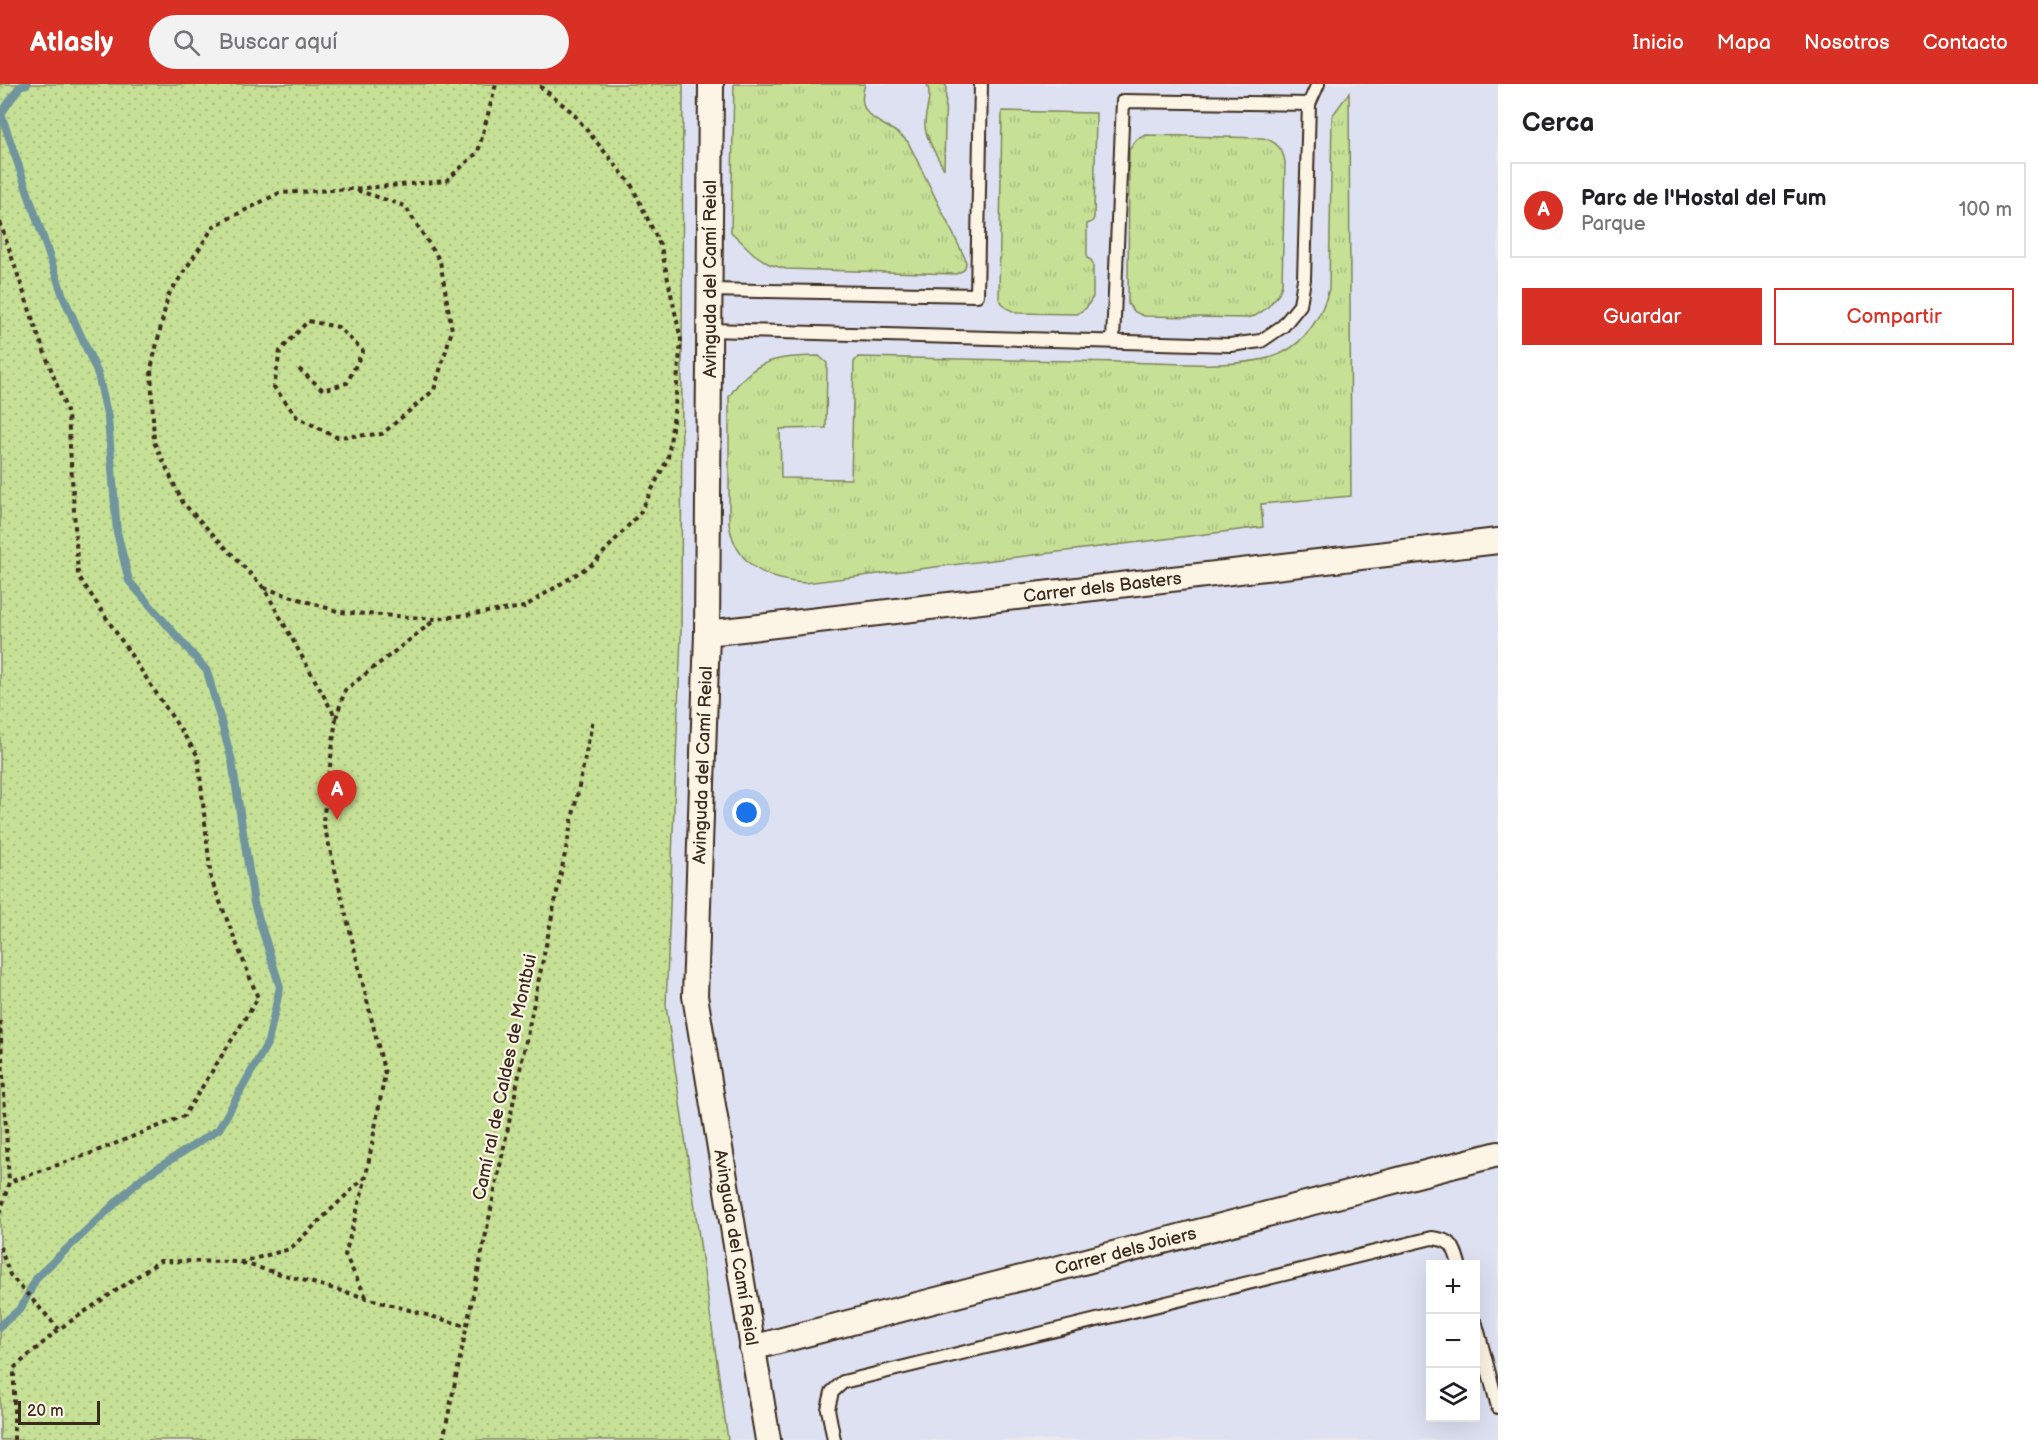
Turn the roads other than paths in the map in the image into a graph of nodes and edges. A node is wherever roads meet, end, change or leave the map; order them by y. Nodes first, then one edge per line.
1 (711, 84) edge
2 (981, 84) edge
3 (1318, 84) edge
4 (1309, 104) junction
5 (710, 290) junction
6 (710, 330) junction
7 (1113, 341) junction
8 (1498, 542) edge
9 (707, 633) junction
10 (1498, 1154) edge
11 (1458, 1260) edge
12 (1480, 1339) edge
13 (752, 1348) junction
14 (1498, 1407) edge
15 (768, 1440) edge
16 (834, 1440) edge

1 - 5 street, Avinguda del Camí Reial
2 - 5 lane
3 - 4 lane
4 - 7 lane
4 - 7 lane
5 - 6 street, Avinguda del Camí Reial
6 - 7 lane
6 - 9 street, Avinguda del Camí Reial
8 - 9 street, Carrer dels Basters
9 - 13 street, Avinguda del Camí Reial
10 - 13 street, Carrer dels Joiers
11 - 16 lane
12 - 14 lane
13 - 15 street, Avinguda del Camí Reial

